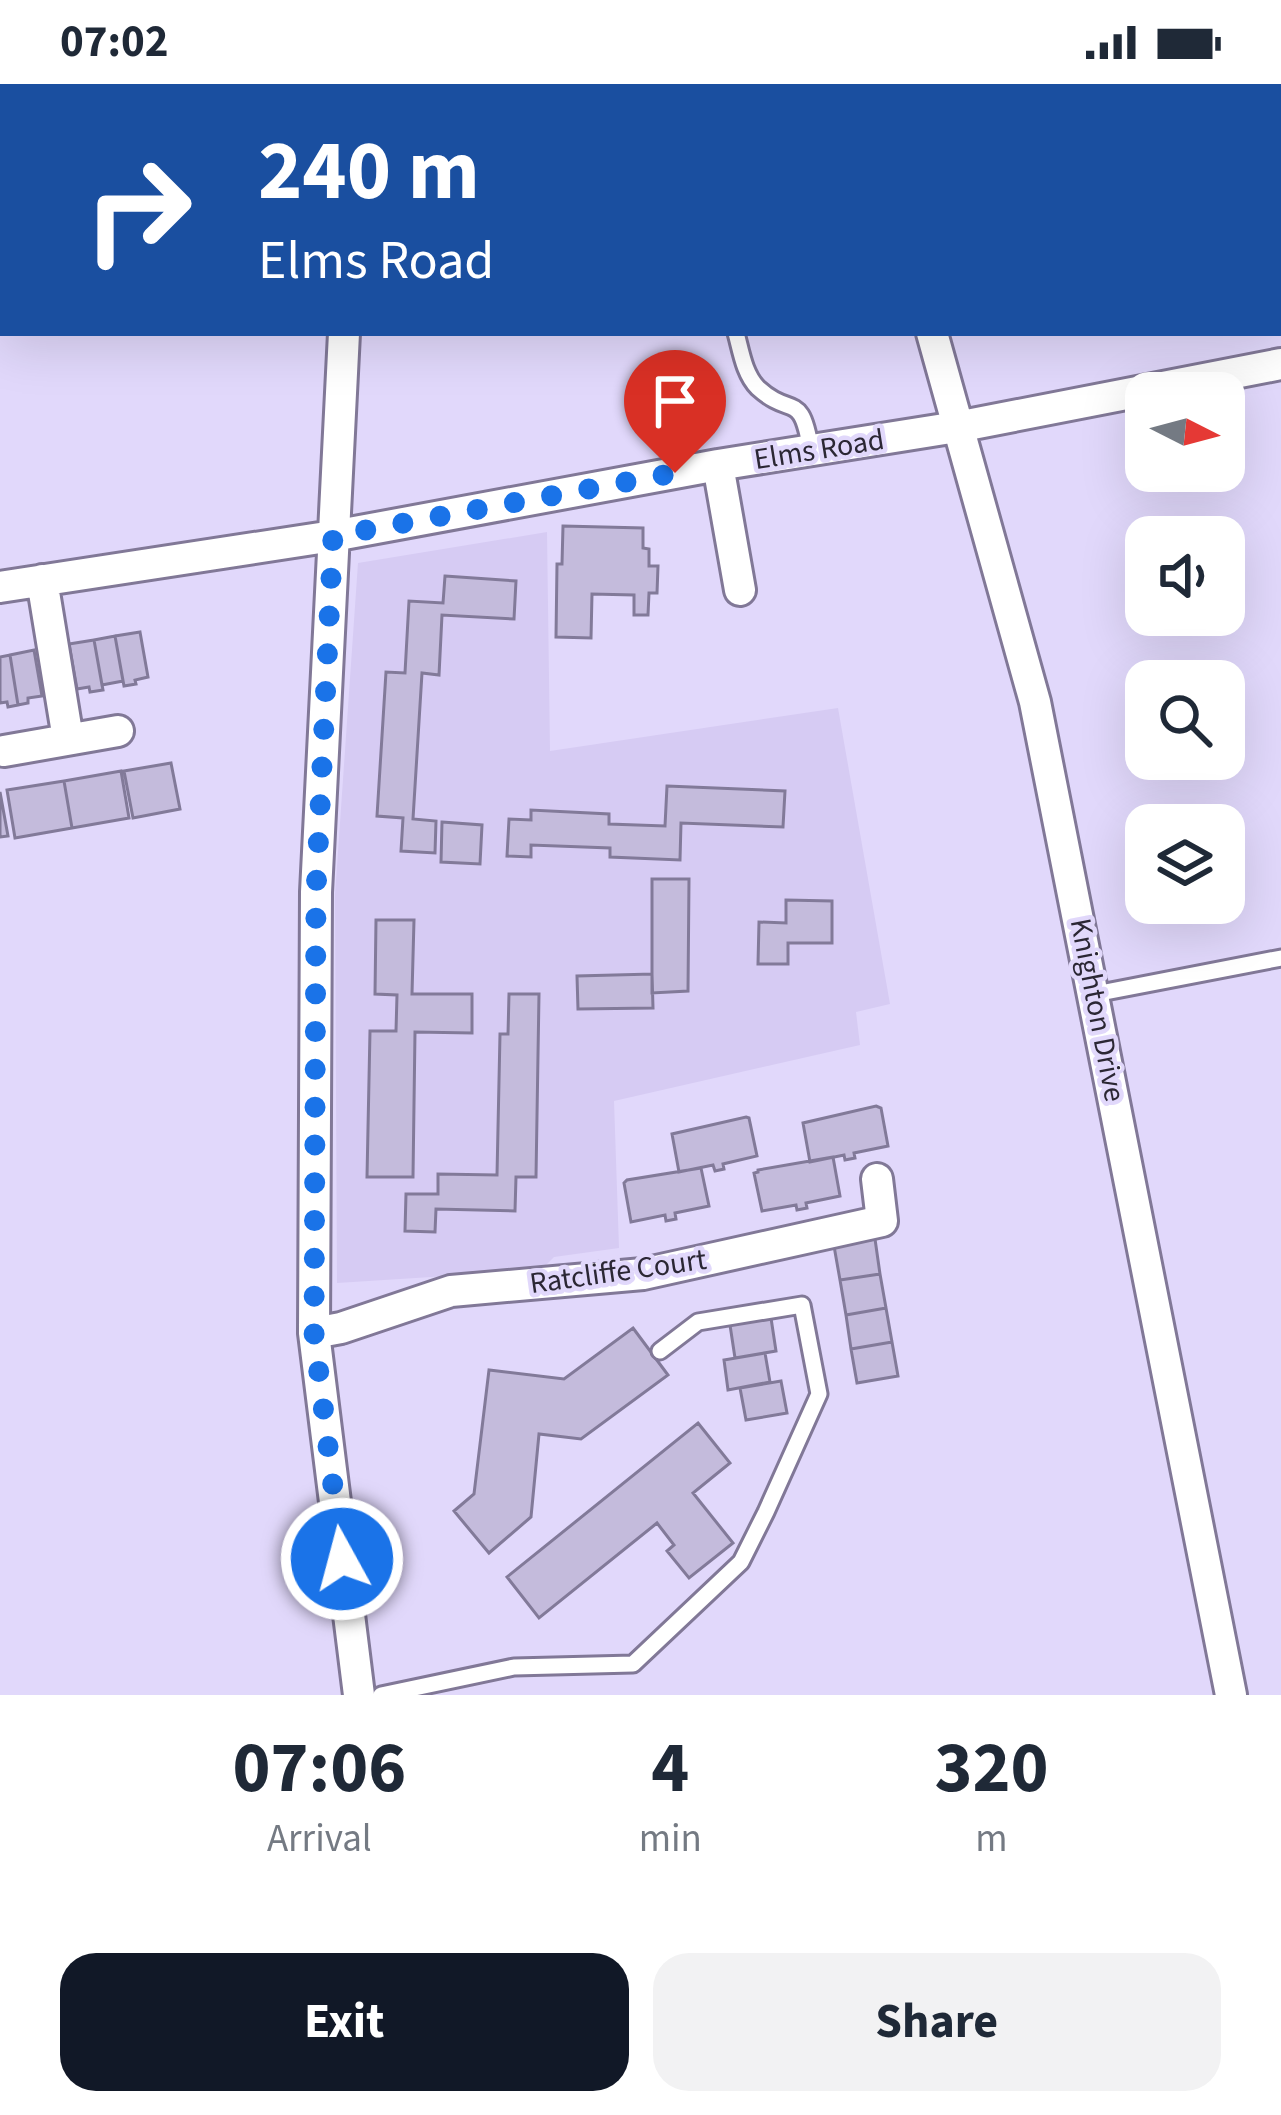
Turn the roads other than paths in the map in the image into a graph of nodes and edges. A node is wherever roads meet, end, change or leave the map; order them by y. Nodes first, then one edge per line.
1 (344, 336) edge
2 (737, 336) edge
3 (933, 336) edge
4 (1281, 364) edge
5 (957, 427) junction
6 (811, 451) junction
7 (718, 465) junction
8 (333, 536) junction
9 (43, 580) junction
10 (0, 587) edge
11 (740, 590) dead end
12 (118, 730) dead end
13 (68, 739) junction
14 (4, 751) dead end
15 (1281, 958) edge
16 (1095, 994) junction
17 (877, 1178) dead end
18 (314, 1333) junction
19 (660, 1351) dead end
20 (359, 1695) edge
21 (381, 1695) edge
22 (1231, 1695) edge

1 - 8 street
2 - 6 lane
3 - 5 street, Knighton Drive
4 - 5 street, Elms Road
5 - 6 street, Elms Road
5 - 16 street, Knighton Drive
6 - 7 street, Elms Road
7 - 8 street, Elms Road
7 - 11 street
8 - 9 street, Elms Road
8 - 18 street
9 - 10 street, Elms Road
9 - 13 street
12 - 13 street
13 - 14 street
15 - 16 lane
16 - 22 street, Knighton Drive
17 - 18 street, Ratcliffe Court
18 - 20 street
19 - 21 lane

